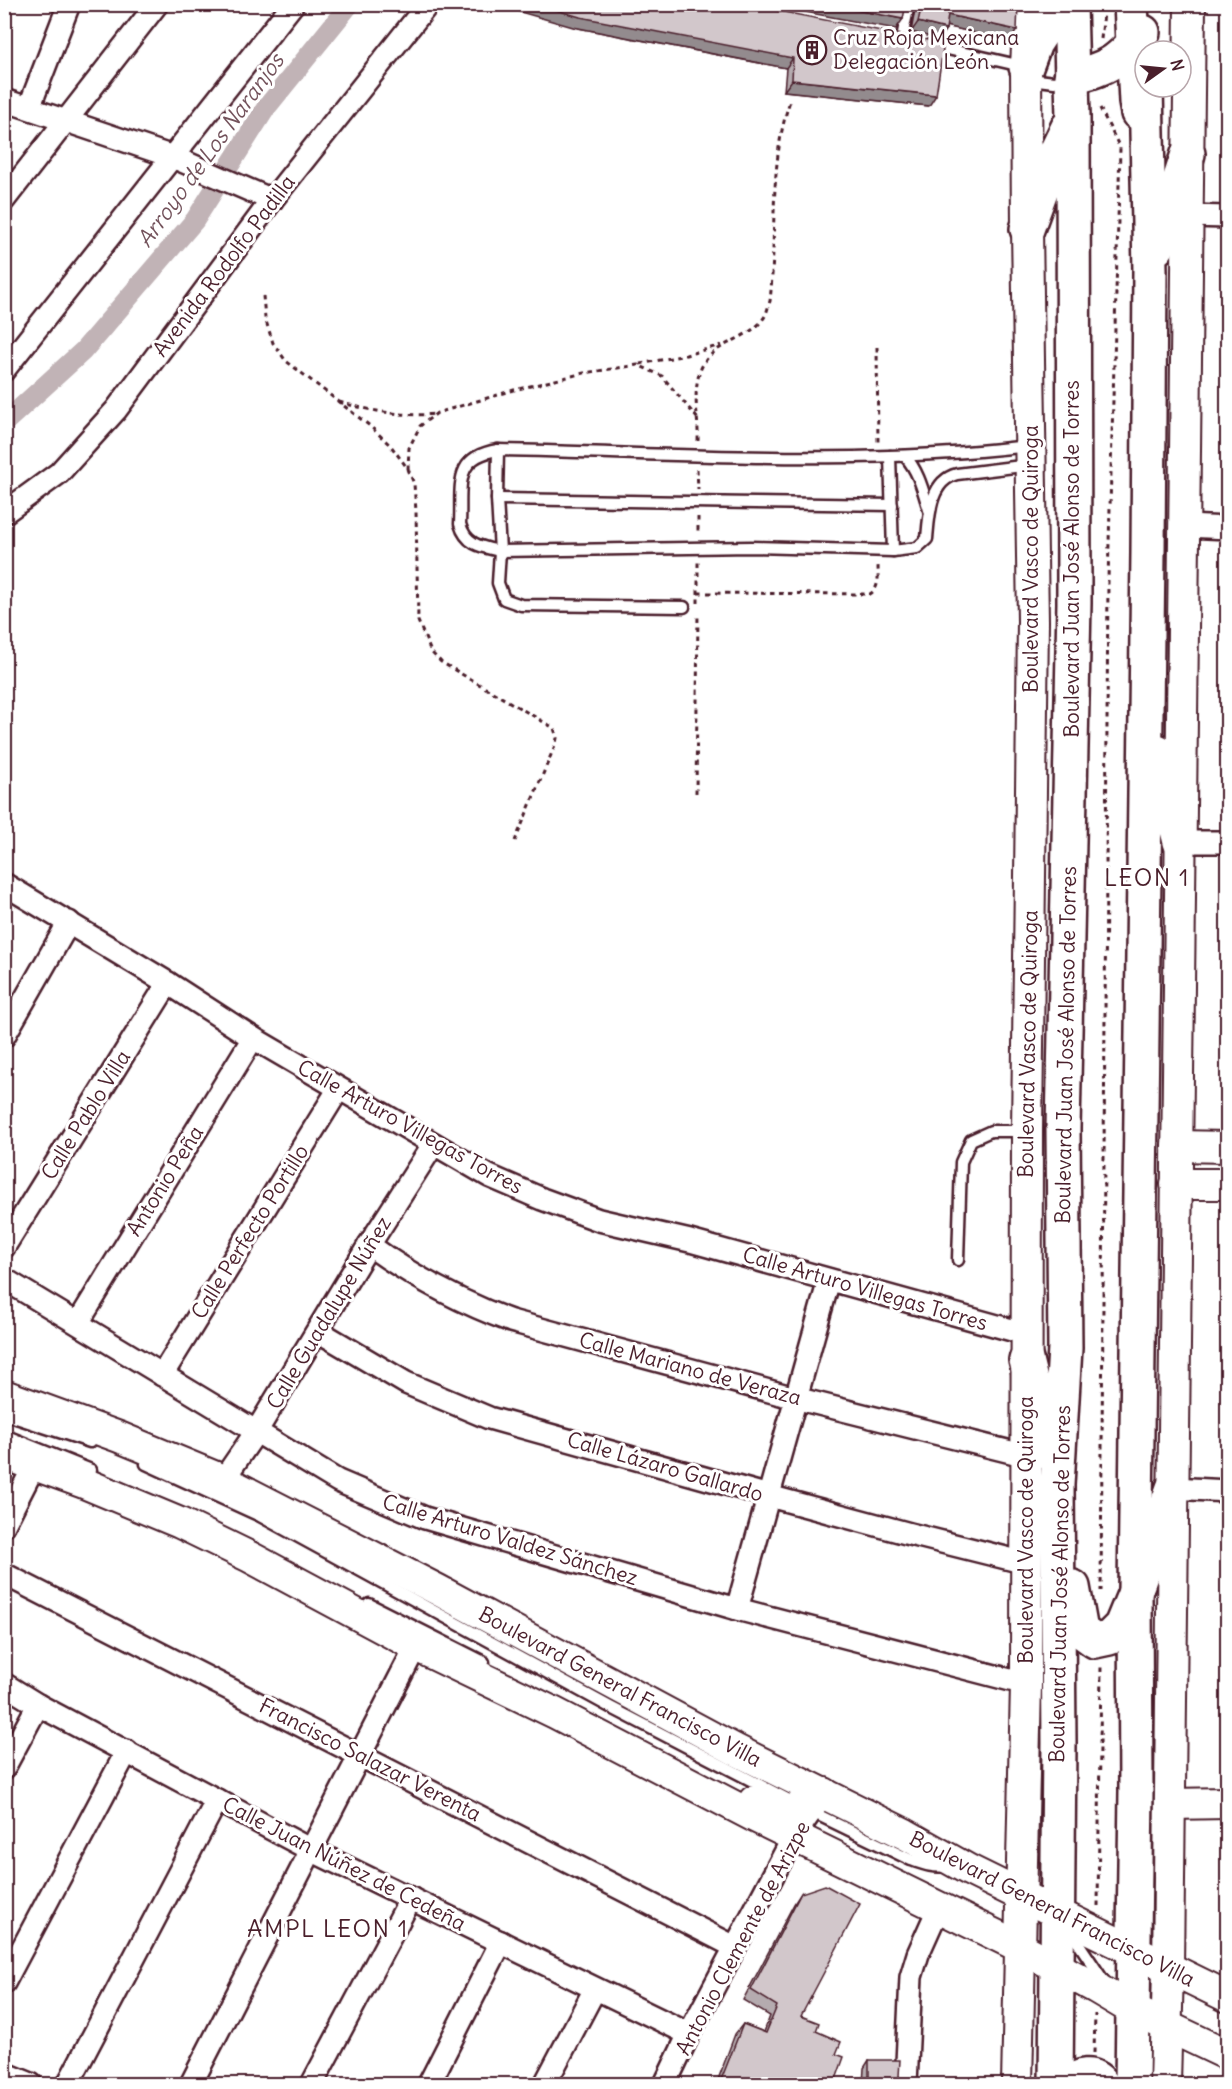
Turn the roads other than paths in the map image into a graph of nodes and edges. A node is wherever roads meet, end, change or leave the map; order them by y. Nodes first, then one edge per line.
1 (69, 4) edge
2 (157, 4) edge
3 (293, 4) edge
4 (429, 4) edge
5 (909, 4) edge
6 (999, 4) edge
7 (1029, 4) edge
8 (1061, 4) edge
9 (1070, 4) edge
10 (1190, 4) edge
11 (972, 9) edge
12 (1140, 26) edge
13 (890, 36) edge
14 (924, 43) edge
15 (1026, 67) junction
16 (1084, 74) junction
17 (1146, 99) edge
18 (4, 100) edge
19 (29, 108) junction
20 (1073, 117) junction
21 (68, 120) junction
22 (1188, 154) junction
23 (173, 158) junction
24 (1148, 159) junction
25 (4, 200) edge
26 (272, 200) junction
27 (1188, 216) junction
28 (1227, 217) edge
29 (1027, 229) junction
30 (1150, 270) junction
31 (4, 370) edge
32 (498, 450) junction
33 (890, 456) junction
34 (906, 456) junction
35 (1030, 456) junction
36 (497, 499) junction
37 (892, 505) junction
38 (929, 510) junction
39 (4, 513) edge
40 (1186, 526) junction
41 (1227, 528) edge
42 (500, 551) junction
43 (893, 551) junction
44 (684, 607) dead end
45 (1145, 707) junction
46 (1180, 842) junction
47 (1227, 842) edge
48 (4, 884) edge
49 (69, 922) junction
50 (168, 983) junction
51 (4, 1036) edge
52 (253, 1038) junction
53 (338, 1090) junction
54 (1027, 1131) junction
55 (433, 1145) junction
56 (1177, 1146) junction
57 (1227, 1147) edge
58 (1176, 1184) junction
59 (1227, 1184) edge
60 (369, 1245) junction
61 (4, 1248) edge
62 (958, 1260) dead end
63 (4, 1279) edge
64 (829, 1280) junction
65 (78, 1323) junction
66 (318, 1331) junction
67 (1026, 1347) junction
68 (162, 1375) junction
69 (4, 1395) edge
70 (795, 1398) junction
71 (4, 1414) edge
72 (256, 1432) junction
73 (4, 1435) edge
74 (104, 1447) dead end
75 (4, 1454) edge
76 (1027, 1455) junction
77 (134, 1459) dead end
78 (35, 1464) junction
79 (101, 1474) dead end
80 (223, 1480) junction
81 (1057, 1485) junction
82 (1173, 1488) junction
83 (1227, 1491) edge
84 (769, 1496) junction
85 (4, 1525) edge
86 (1026, 1563) junction
87 (4, 1574) edge
88 (1135, 1592) junction
89 (354, 1597) dead end
90 (737, 1609) junction
91 (417, 1646) junction
92 (496, 1669) dead end
93 (520, 1683) dead end
94 (4, 1684) edge
95 (1026, 1684) junction
96 (38, 1705) junction
97 (555, 1713) junction
98 (127, 1751) junction
99 (360, 1755) junction
100 (4, 1768) edge
101 (217, 1800) junction
102 (1227, 1803) edge
103 (1170, 1804) junction
104 (810, 1813) junction
105 (1022, 1839) junction
106 (311, 1850) junction
107 (963, 1866) junction
108 (1022, 1897) junction
109 (411, 1899) junction
110 (939, 1907) junction
111 (1056, 1912) junction
112 (501, 1942) junction
113 (735, 1947) junction
114 (1020, 1947) junction
115 (1134, 1951) junction
116 (1056, 1966) junction
117 (1168, 1969) junction
118 (4, 1983) edge
119 (595, 1989) junction
120 (1227, 1997) edge
121 (1117, 2007) junction
122 (1166, 2026) junction
123 (689, 2034) junction
124 (1227, 2056) edge
125 (4, 2073) edge
126 (1097, 2082) edge
127 (31, 2085) edge
128 (68, 2085) edge
129 (191, 2085) edge
130 (312, 2085) edge
131 (429, 2085) edge
132 (545, 2085) edge
133 (665, 2085) edge
134 (906, 2085) edge
135 (1017, 2085) edge
136 (1056, 2085) edge
137 (1132, 2085) edge
138 (1164, 2085) edge
139 (1172, 2085) edge

1 - 19 street
2 - 21 street
3 - 23 street
4 - 26 street, Avenida Rodolfo Padilla
5 - 13 lane
6 - 11 lane
7 - 15 street, Boulevard Vasco de Quiroga
8 - 15 main road
9 - 16 main road, Boulevard Juan José Alonso de Torres
10 - 22 street
12 - 16 main road
12 - 24 main road
14 - 15 lane
15 - 16 lane
15 - 29 street, Boulevard Vasco de Quiroga
16 - 20 main road, Boulevard Juan José Alonso de Torres
17 - 24 main road
18 - 19 street
19 - 21 street
20 - 29 main road
20 - 81 main road, Boulevard Juan José Alonso de Torres
21 - 23 street
21 - 25 street
22 - 27 street
22 - 30 main road
23 - 26 street
23 - 31 street
24 - 30 main road
26 - 39 street, Avenida Rodolfo Padilla
27 - 28 street
27 - 40 street
29 - 35 street, Boulevard Vasco de Quiroga
30 - 45 main road
32 - 33 lane
32 - 36 lane
32 - 42 lane
33 - 34 lane
33 - 37 lane
34 - 35 lane
34 - 38 lane
35 - 38 lane
35 - 54 street, Boulevard Vasco de Quiroga
36 - 37 lane
36 - 42 lane
37 - 43 lane
38 - 43 lane
40 - 41 street
40 - 46 street
42 - 43 lane
42 - 44 lane
45 - 46 main road
45 - 88 main road
46 - 47 street
46 - 56 street
48 - 49 street, Calle Arturo Villegas Torres
49 - 50 street, Calle Arturo Villegas Torres
49 - 51 street
50 - 52 street, Calle Arturo Villegas Torres
50 - 61 street, Calle Pablo Villa
52 - 53 street, Calle Arturo Villegas Torres
52 - 65 street, Antonio Peña
53 - 55 street, Calle Arturo Villegas Torres
53 - 68 street, Calle Perfecto Portillo
54 - 62 lane
54 - 67 street, Boulevard Vasco de Quiroga
55 - 60 street, Calle Guadalupe Núñez
55 - 64 street, Calle Arturo Villegas Torres
56 - 57 street
56 - 58 street
58 - 59 street
58 - 82 street
60 - 66 street, Calle Guadalupe Núñez
60 - 70 street, Calle Mariano de Veraza
63 - 65 street, Calle Arturo Valdez Sánchez
64 - 67 street, Calle Arturo Villegas Torres
64 - 70 street
65 - 68 street, Calle Arturo Valdez Sánchez
66 - 72 street, Calle Guadalupe Núñez
66 - 84 street, Calle Lázaro Gallardo
67 - 76 street, Boulevard Vasco de Quiroga
67 - 81 main road
68 - 72 street, Calle Arturo Valdez Sánchez
69 - 80 street, Boulevard General Francisco Villa
70 - 76 street, Calle Mariano de Veraza
70 - 84 street
71 - 74 lane
72 - 80 street, Calle Guadalupe Núñez
72 - 90 street, Calle Arturo Valdez Sánchez
73 - 79 lane
75 - 78 street
76 - 86 street, Boulevard Vasco de Quiroga
77 - 104 lane
78 - 85 street
78 - 91 street
80 - 104 street, Boulevard General Francisco Villa
81 - 88 main road
81 - 111 main road, Boulevard Juan José Alonso de Torres
82 - 83 street
82 - 88 main road
82 - 103 street
84 - 86 street, Calle Lázaro Gallardo
84 - 90 street
86 - 95 street, Boulevard Vasco de Quiroga
87 - 99 street, Francisco Salazar Verenta
88 - 115 main road
89 - 92 lane
90 - 95 street, Calle Arturo Valdez Sánchez
91 - 97 street
91 - 99 street
93 - 97 lane
94 - 96 street, Calle Juan Núñez de Cedeña
95 - 105 street, Boulevard Vasco de Quiroga
96 - 98 street, Calle Juan Núñez de Cedeña
96 - 100 street
97 - 104 street
98 - 101 street, Calle Juan Núñez de Cedeña
98 - 118 street
99 - 106 street
99 - 113 street, Francisco Salazar Verenta
101 - 106 street, Calle Juan Núñez de Cedeña
101 - 128 street
102 - 103 street
103 - 117 street
104 - 107 street, Boulevard General Francisco Villa
104 - 110 street, Boulevard General Francisco Villa
104 - 113 street, Antonio Clemente de Arizpe
105 - 107 street
105 - 108 street, Boulevard Vasco de Quiroga
106 - 109 street, Calle Juan Núñez de Cedeña
106 - 129 street
107 - 108 street, Boulevard General Francisco Villa
108 - 111 street, Boulevard General Francisco Villa
108 - 114 street, Boulevard Vasco de Quiroga
109 - 112 street, Calle Juan Núñez de Cedeña
109 - 130 street
110 - 114 street, Boulevard General Francisco Villa
110 - 134 street
111 - 115 street, Boulevard General Francisco Villa
111 - 116 main road, Boulevard Juan José Alonso de Torres
111 - 121 lane
112 - 119 street, Calle Juan Núñez de Cedeña
112 - 131 street
113 - 123 street, Antonio Clemente de Arizpe
114 - 116 street, Boulevard General Francisco Villa
114 - 135 street, Boulevard Vasco de Quiroga
115 - 117 street, Boulevard General Francisco Villa
115 - 121 main road
116 - 121 street, Boulevard General Francisco Villa
116 - 136 main road, Boulevard Juan José Alonso de Torres
117 - 120 street, Boulevard General Francisco Villa
117 - 122 street
119 - 123 street, Calle Juan Núñez de Cedeña
119 - 132 street
121 - 122 street, Boulevard General Francisco Villa
121 - 126 lane
121 - 137 main road
122 - 124 street, Boulevard General Francisco Villa
122 - 138 street
123 - 133 street, Antonio Clemente de Arizpe
124 - 139 street
125 - 127 street

